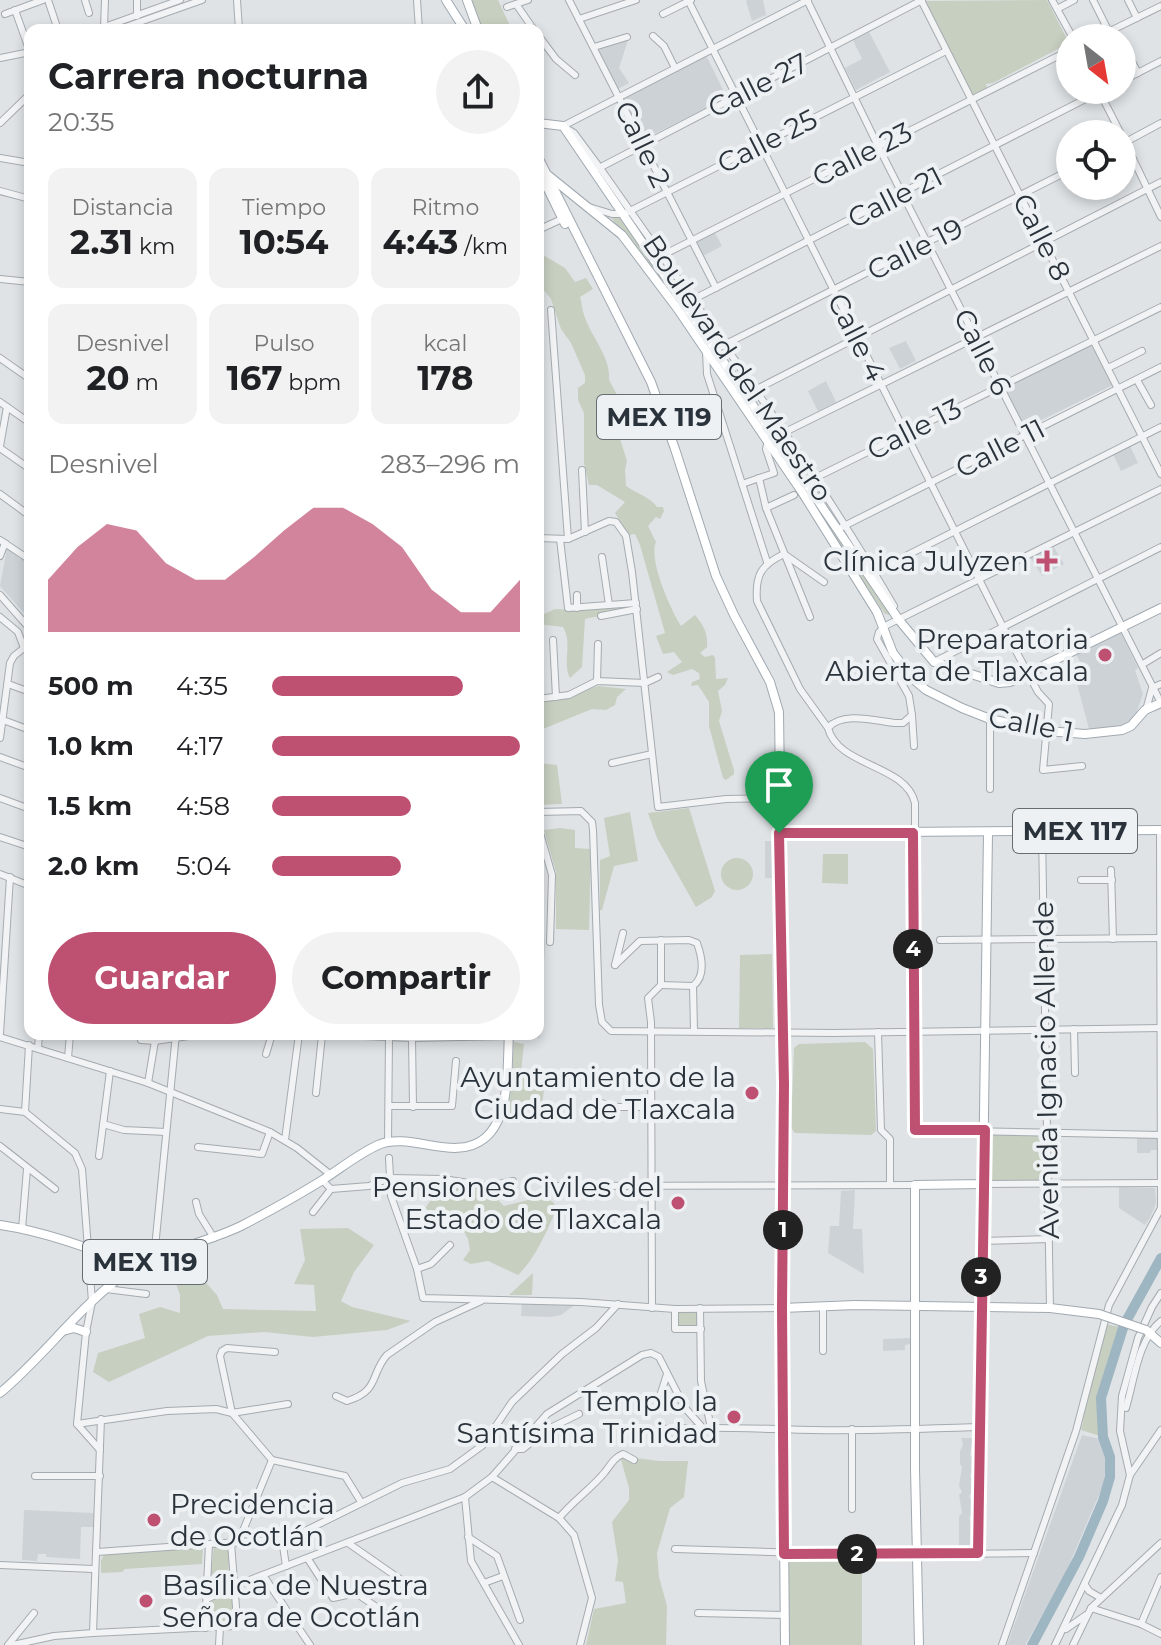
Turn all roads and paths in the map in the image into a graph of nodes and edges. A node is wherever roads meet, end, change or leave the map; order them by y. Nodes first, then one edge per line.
1 (19, 0) edge
2 (85, 0) edge
3 (105, 0) edge
4 (137, 0) edge
5 (180, 0) edge
6 (202, 0) edge
7 (237, 0) edge
8 (417, 0) edge
9 (467, 0) edge
10 (528, 0) edge
11 (569, 0) edge
12 (636, 0) edge
13 (689, 0) edge
14 (807, 0) edge
15 (922, 0) edge
16 (1052, 0) edge
17 (1074, 0) edge
18 (1093, 0) edge
19 (1128, 0) edge
20 (41, 1) edge
21 (167, 2) edge
22 (448, 4) edge
23 (516, 4) junction
24 (1161, 6) edge
25 (507, 7) dead end
26 (17, 9) junction
27 (1057, 9) junction
28 (89, 13) dead end
29 (5, 14) dead end
30 (663, 14) dead end
31 (137, 16) junction
32 (1137, 18) junction
33 (579, 19) junction
34 (54, 24) edge
35 (104, 24) edge
36 (113, 24) edge
37 (134, 24) edge
38 (239, 24) edge
39 (419, 24) edge
40 (456, 24) edge
41 (461, 24) edge
42 (476, 24) edge
43 (530, 24) edge
44 (1065, 24) edge
45 (1105, 24) edge
46 (1125, 24) edge
47 (24, 32) edge
48 (653, 36) dead end
49 (627, 37) dead end
50 (544, 43) edge
51 (594, 47) junction
52 (831, 48) junction
53 (712, 49) junction
54 (946, 51) junction
55 (24, 53) edge
56 (1056, 57) edge
57 (0, 58) edge
58 (1161, 61) edge
59 (675, 68) junction
60 (1136, 69) edge
61 (1138, 73) joint
62 (575, 75) dead end
63 (619, 96) junction
64 (736, 97) junction
65 (854, 98) junction
66 (971, 99) junction
67 (24, 100) edge
68 (1076, 104) edge
69 (0, 123) edge
70 (1161, 123) edge
71 (544, 124) edge
72 (563, 126) junction
73 (1136, 134) edge
74 (644, 144) junction
75 (760, 145) junction
76 (878, 146) junction
77 (996, 146) junction
78 (0, 158) edge
79 (24, 162) edge
80 (1136, 166) edge
81 (597, 170) junction
82 (544, 172) edge
83 (544, 175) edge
84 (1056, 177) edge
85 (1161, 182) edge
86 (1147, 189) junction
87 (0, 191) edge
88 (544, 192) edge
89 (667, 192) junction
90 (784, 193) junction
91 (902, 193) junction
92 (1021, 195) junction
93 (24, 197) edge
94 (576, 197) junction
95 (560, 201) junction
96 (585, 206) junction
97 (627, 212) junction
98 (1161, 217) edge
99 (565, 218) junction
100 (544, 227) edge
101 (637, 233) junction
102 (627, 240) junction
103 (691, 240) junction
104 (809, 241) junction
105 (927, 242) junction
106 (1044, 243) junction
107 (1161, 246) edge
108 (658, 257) junction
109 (0, 279) edge
110 (24, 281) edge
111 (716, 288) junction
112 (833, 290) junction
113 (952, 291) junction
114 (1070, 291) junction
115 (689, 302) junction
116 (1161, 307) edge
117 (551, 310) dead end
118 (858, 338) junction
119 (976, 339) junction
120 (1094, 341) junction
121 (720, 347) junction
122 (705, 348) junction
123 (1142, 351) dead end
124 (0, 358) edge
125 (1161, 367) edge
126 (1108, 368) junction
127 (24, 375) edge
128 (1137, 380) junction
129 (882, 386) junction
130 (1001, 386) junction
131 (1118, 389) junction
132 (751, 392) junction
133 (3, 404) edge
134 (1151, 405) dead end
135 (24, 419) edge
136 (1161, 427) edge
137 (907, 434) junction
138 (1025, 434) junction
139 (776, 437) junction
140 (1143, 437) junction
141 (0, 447) edge
142 (24, 465) edge
143 (582, 470) dead end
144 (1161, 474) edge
145 (759, 478) junction
146 (810, 481) junction
147 (795, 482) junction
148 (931, 482) junction
149 (1048, 483) junction
150 (742, 484) junction
151 (1161, 489) edge
152 (0, 494) edge
153 (794, 495) dead end
154 (766, 508) junction
155 (24, 512) edge
156 (832, 518) junction
157 (822, 522) junction
158 (842, 527) junction
159 (956, 530) junction
160 (1074, 531) junction
161 (585, 532) junction
162 (544, 538) edge
163 (560, 539) junction
164 (568, 539) junction
165 (2, 541) edge
166 (1161, 547) edge
167 (784, 554) junction
168 (0, 556) edge
169 (24, 556) edge
170 (602, 557) dead end
171 (767, 562) junction
172 (874, 572) junction
173 (980, 578) junction
174 (1098, 579) junction
175 (824, 582) dead end
176 (0, 595) edge
177 (577, 595) dead end
178 (609, 605) junction
179 (637, 606) junction
180 (577, 608) junction
181 (1161, 608) edge
182 (601, 616) dead end
183 (0, 617) edge
184 (810, 617) dead end
185 (899, 620) junction
186 (24, 622) joint
187 (885, 626) junction
188 (1003, 627) junction
189 (1122, 627) junction
190 (17, 630) junction
191 (553, 640) dead end
192 (24, 644) edge
193 (598, 644) dead end
194 (24, 652) edge
195 (1161, 653) edge
196 (932, 660) junction
197 (1143, 664) junction
198 (1029, 674) junction
199 (658, 677) dead end
200 (597, 681) junction
201 (645, 683) junction
202 (8, 684) junction
203 (1161, 684) edge
204 (1152, 688) junction
205 (24, 690) edge
206 (556, 697) junction
207 (544, 698) edge
208 (1161, 703) edge
209 (1145, 710) junction
210 (912, 715) junction
211 (990, 719) junction
212 (3, 720) junction
213 (24, 728) edge
214 (828, 728) junction
215 (1046, 731) junction
216 (0, 738) edge
217 (914, 746) dead end
218 (652, 754) junction
219 (0, 757) edge
220 (612, 763) dead end
221 (24, 766) edge
222 (1082, 766) dead end
223 (990, 789) dead end
224 (0, 798) edge
225 (779, 798) junction
226 (24, 807) edge
227 (544, 812) edge
228 (1160, 830) edge
229 (1042, 831) junction
230 (779, 833) junction
231 (913, 833) junction
232 (988, 833) junction
233 (0, 837) edge
234 (24, 845) edge
235 (544, 847) edge
236 (1111, 870) dead end
237 (0, 874) edge
238 (10, 877) junction
239 (1081, 880) dead end
240 (1112, 880) junction
241 (1160, 882) edge
242 (24, 883) edge
243 (4, 910) edge
244 (623, 933) dead end
245 (1160, 938) edge
246 (1113, 939) junction
247 (661, 940) junction
248 (940, 940) dead end
249 (1044, 940) junction
250 (986, 941) junction
251 (550, 942) dead end
252 (661, 985) junction
253 (693, 986) junction
254 (1161, 1028) edge
255 (1045, 1029) junction
256 (1074, 1029) junction
257 (694, 1030) junction
258 (916, 1030) junction
259 (985, 1030) junction
260 (651, 1032) junction
261 (878, 1032) junction
262 (783, 1033) junction
263 (0, 1036) edge
264 (39, 1040) edge
265 (70, 1040) edge
266 (141, 1040) dead end
267 (159, 1040) edge
268 (176, 1040) edge
269 (270, 1040) edge
270 (298, 1040) edge
271 (319, 1040) edge
272 (386, 1040) edge
273 (412, 1040) edge
274 (508, 1040) edge
275 (155, 1041) junction
276 (29, 1045) junction
277 (38, 1048) junction
278 (266, 1054) dead end
279 (68, 1058) junction
280 (456, 1061) dead end
281 (110, 1071) junction
282 (1075, 1073) dead end
283 (148, 1083) junction
284 (170, 1091) junction
285 (316, 1093) dead end
286 (601, 1103) dead end
287 (390, 1106) junction
288 (413, 1107) junction
289 (652, 1107) junction
290 (0, 1109) edge
291 (25, 1112) junction
292 (103, 1124) junction
293 (985, 1130) junction
294 (166, 1132) junction
295 (270, 1132) junction
296 (1047, 1132) junction
297 (1160, 1135) edge
298 (285, 1140) junction
299 (388, 1141) junction
300 (0, 1146) edge
301 (198, 1147) dead end
302 (99, 1156) dead end
303 (389, 1158) dead end
304 (27, 1169) junction
305 (326, 1177) junction
306 (390, 1178) junction
307 (513, 1181) dead end
308 (784, 1183) junction
309 (1047, 1183) junction
310 (1161, 1183) edge
311 (653, 1184) junction
312 (890, 1184) junction
313 (983, 1184) junction
314 (915, 1185) junction
315 (554, 1186) dead end
316 (55, 1189) dead end
317 (331, 1189) junction
318 (196, 1202) dead end
319 (1161, 1208) edge
320 (313, 1212) dead end
321 (0, 1225) edge
322 (22, 1229) junction
323 (214, 1238) junction
324 (1049, 1239) junction
325 (981, 1241) junction
326 (450, 1245) dead end
327 (89, 1247) junction
328 (154, 1258) junction
329 (135, 1267) junction
330 (417, 1269) junction
331 (106, 1289) junction
332 (1161, 1293) edge
333 (146, 1294) dead end
334 (484, 1299) junction
335 (92, 1302) junction
336 (618, 1304) junction
337 (823, 1307) junction
338 (914, 1307) junction
339 (652, 1308) junction
340 (700, 1308) junction
341 (782, 1308) junction
342 (981, 1308) junction
343 (1050, 1308) junction
344 (675, 1309) junction
345 (1161, 1321) edge
346 (701, 1329) junction
347 (63, 1331) junction
348 (86, 1332) junction
349 (1152, 1336) edge
350 (823, 1351) dead end
351 (275, 1352) dead end
352 (667, 1374) junction
353 (2, 1388) edge
354 (661, 1393) dead end
355 (336, 1396) dead end
356 (288, 1404) dead end
357 (1126, 1408) dead end
358 (232, 1413) junction
359 (579, 1414) dead end
360 (101, 1419) junction
361 (77, 1424) junction
362 (701, 1426) junction
363 (980, 1427) junction
364 (711, 1428) junction
365 (661, 1429) dead end
366 (783, 1429) junction
367 (852, 1429) junction
368 (916, 1430) junction
369 (1161, 1430) edge
370 (515, 1449) junction
371 (100, 1450) junction
372 (272, 1460) junction
373 (634, 1460) dead end
374 (1130, 1475) junction
375 (35, 1476) dead end
376 (100, 1476) junction
377 (492, 1477) junction
378 (465, 1497) junction
379 (361, 1502) junction
380 (852, 1509) dead end
381 (559, 1518) junction
382 (468, 1537) junction
383 (282, 1539) junction
384 (234, 1543) junction
385 (348, 1543) junction
386 (1161, 1543) edge
387 (209, 1544) junction
388 (675, 1549) dead end
389 (97, 1552) junction
390 (978, 1553) junction
391 (1034, 1553) junction
392 (784, 1554) junction
393 (918, 1555) junction
394 (308, 1559) junction
395 (0, 1565) edge
396 (286, 1566) junction
397 (93, 1569) junction
398 (263, 1575) junction
399 (503, 1576) junction
400 (1161, 1579) edge
401 (484, 1583) junction
402 (407, 1584) dead end
403 (1085, 1585) junction
404 (234, 1586) junction
405 (1101, 1598) junction
406 (207, 1599) junction
407 (1091, 1608) junction
408 (34, 1613) dead end
409 (698, 1613) dead end
410 (388, 1615) dead end
411 (785, 1615) junction
412 (1086, 1615) junction
413 (520, 1620) dead end
414 (1141, 1624) junction
415 (220, 1627) junction
416 (205, 1628) junction
417 (1063, 1631) junction
418 (93, 1633) junction
419 (1161, 1634) edge
420 (54, 1636) junction
421 (1057, 1642) edge
422 (10, 1645) edge
423 (55, 1645) edge
424 (219, 1645) edge
425 (310, 1645) edge
426 (519, 1645) edge
427 (580, 1645) edge
428 (785, 1645) edge
429 (919, 1645) edge
430 (1002, 1645) edge
431 (1073, 1645) edge

1 - 26 street
2 - 28 street
3 - 35 street
4 - 31 street
5 - 21 street
6 - 37 street
7 - 38 street
8 - 39 street
9 - 42 main road
10 - 23 street
11 - 33 street, Calle 2
12 - 33 street
13 - 30 street
13 - 53 street, Calle 4
14 - 52 street, Calle 6
14 - 53 street
15 - 52 street, Calle 27
15 - 54 street, Calle 8
16 - 27 street
17 - 27 street
18 - 45 street
19 - 32 street
20 - 26 street
20 - 34 street
21 - 31 street
22 - 40 main road
22 - 41 main road
23 - 25 street
23 - 43 street
24 - 32 street
26 - 29 street
26 - 47 street
27 - 44 street
31 - 36 street
32 - 46 street
33 - 51 street, Calle 2
48 - 59 street
49 - 51 street
50 - 62 street
51 - 63 street, Calle 2
52 - 64 street, Calle 27
52 - 65 street, Calle 6
53 - 59 street
53 - 64 street, Calle 4
54 - 65 street, Calle 25
54 - 66 street, Calle 8
55 - 57 street
56 - 66 street, Calle 23
58 - 61 street
59 - 63 street
60 - 61 street
63 - 72 street
63 - 74 street, Calle 2
64 - 74 street, Calle 27
64 - 75 street, Calle 4
65 - 75 street, Calle 25
65 - 76 street, Calle 6
66 - 76 street, Calle 23
66 - 77 street, Calle 8
67 - 69 street
68 - 77 street, Calle 21
70 - 73 street
71 - 72 main road
72 - 81 main road, Boulevard del Maestro
74 - 81 street, Calle 27
74 - 89 street, Calle 2
75 - 89 street, Calle 25
75 - 90 street, Calle 4
76 - 90 street, Calle 23
76 - 91 street, Calle 6
77 - 91 street, Calle 21
77 - 92 street, Calle 8
78 - 79 street
80 - 86 street
81 - 97 main road, Boulevard del Maestro
82 - 94 main road
83 - 95 main road, MEX 119
84 - 92 street, Calle 19
85 - 86 street
86 - 98 street
86 - 106 street
87 - 93 street
88 - 99 main road, MEX 119
89 - 97 street, Calle 25
89 - 103 street, Calle 2
90 - 103 street, Calle 23
90 - 104 street, Calle 4
91 - 104 street, Calle 21
91 - 105 street, Calle 6
92 - 105 street, Calle 19
92 - 106 street, Calle 8
94 - 95 main road
94 - 96 main road
95 - 99 main road, MEX 119
96 - 97 street
96 - 102 main road
97 - 101 main road, Boulevard del Maestro
97 - 108 street, Boulevard del Maestro
99 - 100 street
99 - 225 main road, MEX 119
101 - 102 main road
101 - 108 main road, Boulevard del Maestro
102 - 122 main road
103 - 108 street, Calle 23
103 - 111 street, Calle 2
104 - 111 street, Calle 21
104 - 112 street, Calle 4
105 - 112 street, Calle 19
105 - 113 street, Calle 6
106 - 113 street
106 - 114 street, Calle 8
107 - 114 street
108 - 115 main road, Boulevard del Maestro
109 - 110 street
111 - 115 street, Calle 21
112 - 118 street, Calle 4
112 - 121 street, Calle 19
113 - 118 street
113 - 119 street, Calle 6
114 - 119 street
114 - 120 street, Calle 8
115 - 121 main road, Boulevard del Maestro
116 - 120 street, Calle 13
117 - 164 street
118 - 129 street, Calle 4
118 - 132 street
119 - 129 street
119 - 130 street, Calle 6
120 - 126 street, Calle 8
120 - 130 street, Calle 13
121 - 132 main road, Boulevard del Maestro
122 - 139 main road
122 - 150 street
123 - 126 street
124 - 127 street
125 - 128 street, Calle 11
126 - 131 street, Calle 8
128 - 131 street, Calle 11
128 - 134 street
129 - 137 street, Calle 4
129 - 139 street
130 - 137 street, Calle 13
130 - 138 street, Calle 6
131 - 138 street, Calle 11
131 - 140 street, Calle 8
132 - 139 main road, Boulevard del Maestro
133 - 135 street
133 - 141 street
136 - 140 street
137 - 146 street, Calle 13
137 - 148 street, Calle 4
138 - 148 street, Calle 11
138 - 149 street, Calle 6
139 - 145 street
139 - 146 main road, Boulevard del Maestro
139 - 147 main road, Calle 1
140 - 144 street, Calle 8
140 - 149 street
141 - 142 street
143 - 161 street
145 - 150 street
145 - 154 street
146 - 147 street, Calle 13
146 - 156 main road, Boulevard del Maestro
146 - 158 street, Boulevard del Maestro
147 - 157 main road, Calle 1
148 - 158 street, Calle 11
148 - 159 street, Calle 4
149 - 159 street
149 - 160 street, Calle 6
150 - 171 street
151 - 160 street
152 - 155 street
153 - 154 street
154 - 167 street
156 - 157 main road
156 - 158 main road, Boulevard del Maestro
157 - 187 main road, Calle 1
158 - 172 street, Boulevard del Maestro
158 - 185 main road, Boulevard del Maestro
159 - 172 street
159 - 173 street, Calle 4
160 - 173 street
160 - 174 street, Calle 6
161 - 164 street
161 - 179 street
162 - 163 street
163 - 164 street
163 - 180 street
165 - 168 street
165 - 169 street
166 - 174 street
167 - 171 street
167 - 175 street
167 - 184 street
170 - 178 street
171 - 214 street
172 - 185 street, Boulevard del Maestro
173 - 185 street
173 - 188 street, Calle 4
174 - 188 street
174 - 189 street, Calle 6
176 - 186 street
177 - 180 street
178 - 179 street
178 - 180 street
179 - 182 street
179 - 201 street
181 - 189 main road
183 - 190 street
185 - 187 street
185 - 196 main road, Boulevard del Maestro
186 - 190 street
187 - 210 street
187 - 211 main road, Calle 1
188 - 196 street
188 - 198 street, Calle 4
189 - 197 street, Calle 6
189 - 198 main road
190 - 192 street
191 - 206 street
193 - 200 street
194 - 202 street
195 - 197 street
196 - 198 main road
197 - 204 street, Calle 6
198 - 215 street, Calle 4
199 - 201 street
200 - 201 street
200 - 206 street
201 - 218 street
202 - 205 street
202 - 212 street
203 - 204 street
204 - 208 street, Calle 6
204 - 209 street
206 - 207 street
208 - 209 main road, Calle 1
209 - 215 main road, Calle 1
210 - 214 street
210 - 217 street
211 - 215 main road, Calle 1
211 - 223 street
212 - 213 street
212 - 216 street
214 - 231 street
215 - 222 street, Calle 4
218 - 220 street
218 - 225 street
219 - 221 street
224 - 226 street
225 - 230 main road, MEX 119
227 - 260 street
228 - 229 main road, MEX 117
228 - 241 street
229 - 232 main road, MEX 117
229 - 249 street, Avenida Ignacio Allende
230 - 231 main road
230 - 262 main road, MEX 119
231 - 232 main road
231 - 258 street
232 - 250 main road
233 - 234 street
235 - 251 street
236 - 240 street
237 - 238 street
238 - 242 street
238 - 243 street
239 - 240 street
240 - 246 street
241 - 245 street
243 - 263 street
244 - 247 street
245 - 246 street
245 - 254 street
246 - 249 street
247 - 252 street
247 - 253 street
248 - 250 street
249 - 250 street
249 - 255 street, Avenida Ignacio Allende
250 - 259 main road
252 - 253 street
252 - 260 street
253 - 257 street
254 - 256 street
254 - 297 street
255 - 256 street
255 - 259 street
255 - 296 street, Avenida Ignacio Allende
256 - 282 street
257 - 260 street
257 - 262 street
258 - 259 street
258 - 261 street
258 - 293 street
259 - 293 main road
260 - 289 street
261 - 262 street
261 - 312 street
262 - 308 main road, MEX 119
263 - 276 street
264 - 277 street
265 - 279 street
266 - 275 street
267 - 275 street
268 - 284 street
269 - 278 street
270 - 298 street
271 - 285 street
272 - 287 street
273 - 288 street
274 - 299 main road
275 - 283 street
276 - 277 street
276 - 291 street
277 - 279 street
279 - 281 street
280 - 288 street
281 - 283 street
281 - 292 street
283 - 284 street
284 - 294 street
284 - 295 street
286 - 289 street
287 - 288 street
287 - 299 street
289 - 311 street
290 - 291 street
291 - 327 street
292 - 294 street
292 - 302 street
293 - 296 street
293 - 313 main road
294 - 328 street
295 - 298 street
295 - 301 street
296 - 297 street
296 - 309 street, Avenida Ignacio Allende
297 - 310 street
298 - 305 street
299 - 305 main road, MEX 119
300 - 304 street
303 - 306 street
304 - 316 street
304 - 322 street
305 - 317 street
305 - 323 main road, MEX 119
306 - 307 street
306 - 317 street
306 - 330 street
308 - 311 street
308 - 312 street
308 - 341 main road, MEX 119
309 - 310 street
309 - 313 street
309 - 324 street, Avenida Ignacio Allende
310 - 319 street
311 - 315 street
311 - 339 street
312 - 314 street
313 - 314 main road
313 - 325 street
314 - 338 main road
317 - 320 street
318 - 323 street
319 - 391 street
321 - 322 main road
322 - 327 main road
323 - 328 main road, MEX 119
324 - 325 street
324 - 343 street, Avenida Ignacio Allende
325 - 342 street
326 - 330 street
327 - 329 main road
327 - 335 street
328 - 329 main road, MEX 119
329 - 331 main road, MEX 119
330 - 334 street
331 - 333 street
331 - 335 main road, MEX 119
332 - 374 street
334 - 336 street
334 - 355 street
335 - 347 main road, MEX 119
335 - 348 street
336 - 339 street
336 - 379 street
337 - 338 main road
337 - 341 main road
337 - 350 street
338 - 342 main road
338 - 368 main road
339 - 344 street
340 - 341 street
340 - 344 street
340 - 346 street
341 - 366 main road, MEX 119
342 - 343 main road
342 - 363 street
343 - 349 main road, bridge
344 - 346 street
345 - 349 street
346 - 364 street
347 - 348 main road
347 - 353 main road, MEX 119
348 - 361 street
349 - 357 street
351 - 358 street
352 - 354 street
352 - 362 street
352 - 370 street
356 - 358 street
358 - 360 street
358 - 372 street
359 - 370 street
360 - 361 street
360 - 371 street
361 - 371 street
362 - 364 street
362 - 365 street
363 - 368 street
363 - 390 street
364 - 366 street
366 - 367 street
366 - 392 main road, MEX 119
367 - 368 street
367 - 380 street
368 - 393 main road
369 - 374 street
370 - 377 street
371 - 376 street
372 - 379 street
372 - 384 street
373 - 381 street
374 - 403 street
375 - 376 street
376 - 389 street
377 - 378 street
377 - 381 street
378 - 382 street
378 - 385 street
379 - 383 street
381 - 427 street
382 - 399 street
382 - 401 street
383 - 384 street
383 - 396 street
384 - 387 street
384 - 404 street
385 - 394 street
385 - 402 street
386 - 405 street
387 - 389 street
387 - 406 street
388 - 392 street
389 - 397 street
390 - 391 street
390 - 393 street
391 - 430 street
392 - 393 street
392 - 411 main road, MEX 119
393 - 429 main road
394 - 396 street
394 - 410 street
395 - 397 street
396 - 398 street
397 - 418 street
398 - 404 street
398 - 425 street
399 - 401 street
399 - 413 street
400 - 414 street
401 - 426 street
403 - 405 street
403 - 417 street
404 - 406 street
404 - 415 street
405 - 407 street
406 - 416 street
407 - 412 street
407 - 414 street
408 - 422 street
409 - 411 street
411 - 428 main road, MEX 119
412 - 417 street
412 - 431 street
414 - 419 street
415 - 416 street
415 - 424 street
416 - 418 street
417 - 421 street
418 - 420 street
420 - 422 street
420 - 423 street
421 - 431 street

